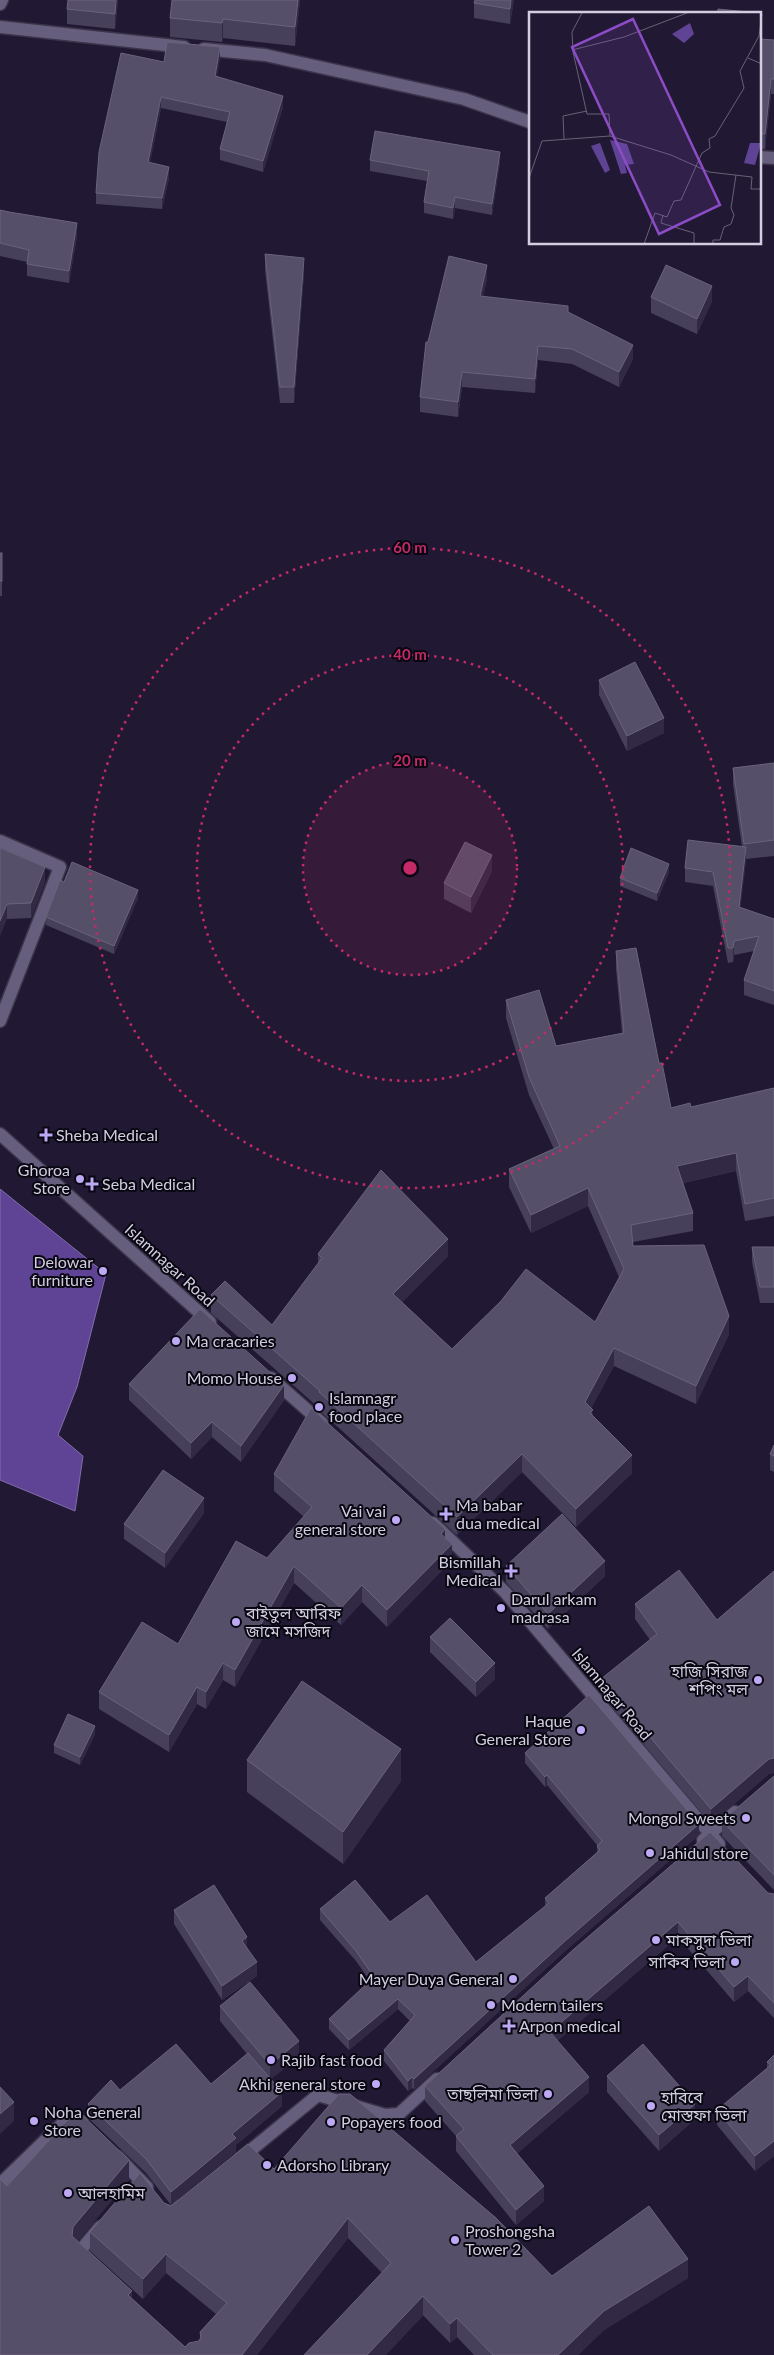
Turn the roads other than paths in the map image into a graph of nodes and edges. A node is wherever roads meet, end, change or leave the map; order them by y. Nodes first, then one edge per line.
1 (2, 0) edge
2 (0, 4) edge
3 (0, 26) edge
4 (529, 122) edge
5 (0, 841) edge
6 (0, 1021) edge
7 (0, 1134) edge
8 (221, 1332) edge
9 (258, 1366) edge
10 (332, 1432) edge
11 (420, 1512) edge
12 (745, 1804) edge
13 (709, 1834) junction
14 (694, 1847) edge
15 (729, 1855) edge
16 (449, 2068) edge
17 (94, 2134) edge
18 (107, 2146) edge
19 (229, 2168) edge
20 (0, 2184) edge
21 (152, 2194) edge
22 (110, 2216) edge
23 (94, 2265) edge

1 - 2 street
3 - 4 street
5 - 6 street
7 - 8 street, Islamnagar Road
9 - 10 street
11 - 13 street, Islamnagar Road
12 - 13 street
13 - 14 street
13 - 15 street, Islamnagar Road
16 - 19 street
17 - 20 street
18 - 21 street
22 - 23 street

